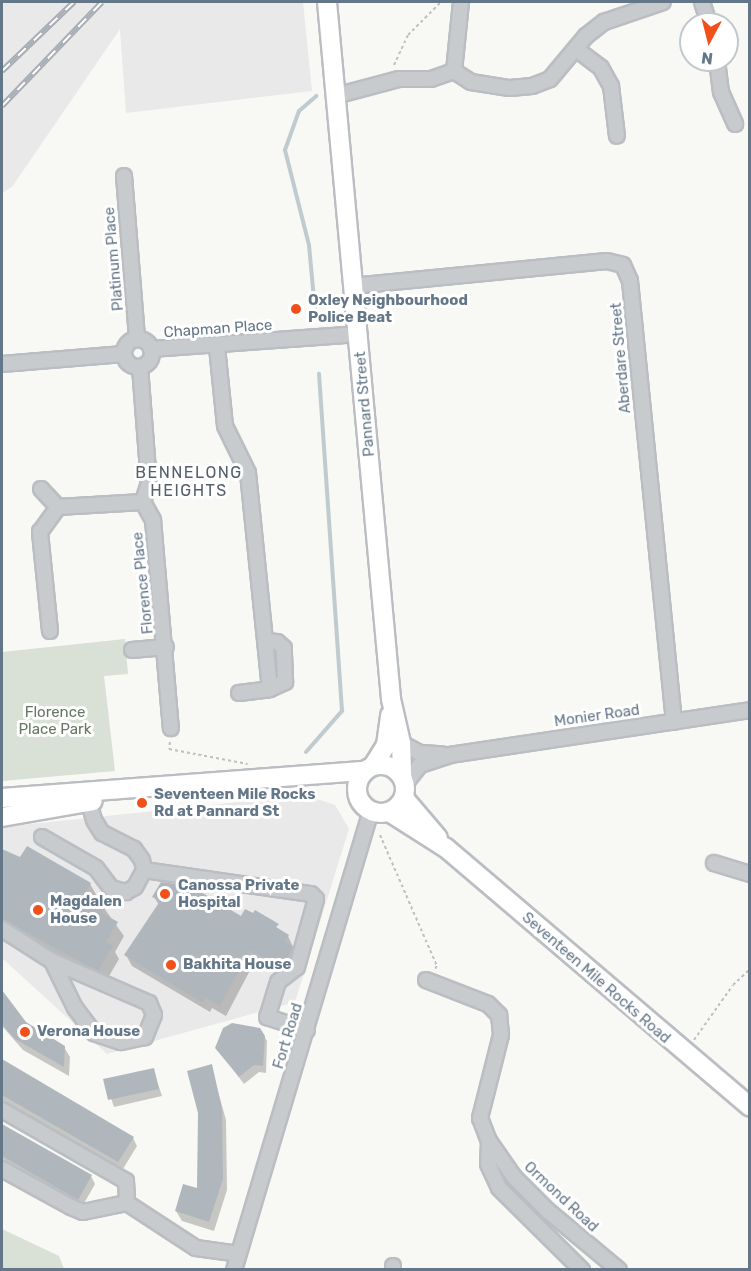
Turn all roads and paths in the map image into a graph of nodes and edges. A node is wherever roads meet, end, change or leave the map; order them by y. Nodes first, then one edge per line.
1 (327, 2) edge
2 (441, 2) edge
3 (461, 2) edge
4 (663, 2) edge
5 (576, 49) junction
6 (390, 68) dead end
7 (454, 71) junction
8 (718, 72) edge
9 (335, 96) junction
10 (735, 124) dead end
11 (617, 136) dead end
12 (124, 176) dead end
13 (352, 286) junction
14 (358, 334) junction
15 (137, 339) junction
16 (217, 347) junction
17 (151, 349) junction
18 (124, 354) junction
19 (2, 364) edge
20 (140, 367) junction
21 (41, 489) dead end
22 (143, 502) junction
23 (58, 507) junction
24 (50, 631) dead end
25 (166, 647) junction
26 (132, 650) dead end
27 (239, 693) dead end
28 (391, 699) junction
29 (750, 710) edge
30 (674, 722) junction
31 (171, 728) joint
32 (401, 742) junction
33 (450, 755) junction
34 (253, 766) dead end
35 (369, 769) junction
36 (311, 774) junction
37 (404, 786) junction
38 (147, 788) junction
39 (357, 788) junction
40 (2, 798) edge
41 (89, 802) junction
42 (380, 812) junction
43 (2, 817) edge
44 (380, 835) dead end
45 (42, 837) dead end
46 (446, 848) junction
47 (714, 863) dead end
48 (144, 870) junction
49 (750, 874) edge
50 (2, 929) edge
51 (52, 961) junction
52 (750, 969) edge
53 (426, 980) joint
54 (307, 1030) junction
55 (684, 1053) junction
56 (749, 1108) edge
57 (2, 1110) edge
58 (489, 1141) junction
59 (2, 1169) edge
60 (127, 1203) junction
61 (239, 1254) junction
62 (234, 1269) edge
63 (582, 1269) edge
64 (619, 1269) edge

1 - 9 main road, Pannard Street
2 - 6 path
3 - 7 street
4 - 5 street
5 - 7 street
5 - 11 street
7 - 9 street
8 - 10 street
9 - 13 main road, Pannard Street
12 - 15 street, Platinum Place
13 - 14 main road, Pannard Street
13 - 30 street, Aberdare Street
14 - 16 street, Chapman Place
14 - 28 main road, Pannard Street
15 - 17 street
15 - 18 street
16 - 17 street, Chapman Place
16 - 27 street
17 - 20 street
18 - 19 street
18 - 20 street
20 - 22 street
21 - 23 street
22 - 23 street
22 - 25 street, Florence Place
23 - 24 street
25 - 26 street
25 - 31 street, Florence Place
28 - 32 main road, Pannard Street
28 - 35 main road, Pannard Street
29 - 30 street, Monier Road
30 - 33 street, Monier Road
31 - 34 path
32 - 33 street, Monier Road
32 - 37 main road, Pannard Street
33 - 37 street, Monier Road
35 - 36 main road
35 - 37 main road
35 - 39 main road
36 - 38 main road
36 - 39 main road
37 - 42 main road
37 - 46 main road, Seventeen Mile Rocks Road
38 - 40 main road
38 - 41 main road
39 - 42 main road
41 - 43 main road
41 - 48 street
42 - 46 main road, Seventeen Mile Rocks Road
42 - 54 street, Fort Road
44 - 53 path
45 - 48 street
46 - 55 main road, Seventeen Mile Rocks Road
47 - 49 street
48 - 54 street
50 - 51 street
51 - 51 street
52 - 55 path
53 - 58 street, Ormond Road
54 - 61 street, Fort Road
55 - 56 main road, Seventeen Mile Rocks Road
57 - 60 street
58 - 63 street, Ormond Road
58 - 64 street, Ormond Road
59 - 60 street
60 - 61 street
61 - 62 street, Fort Road

